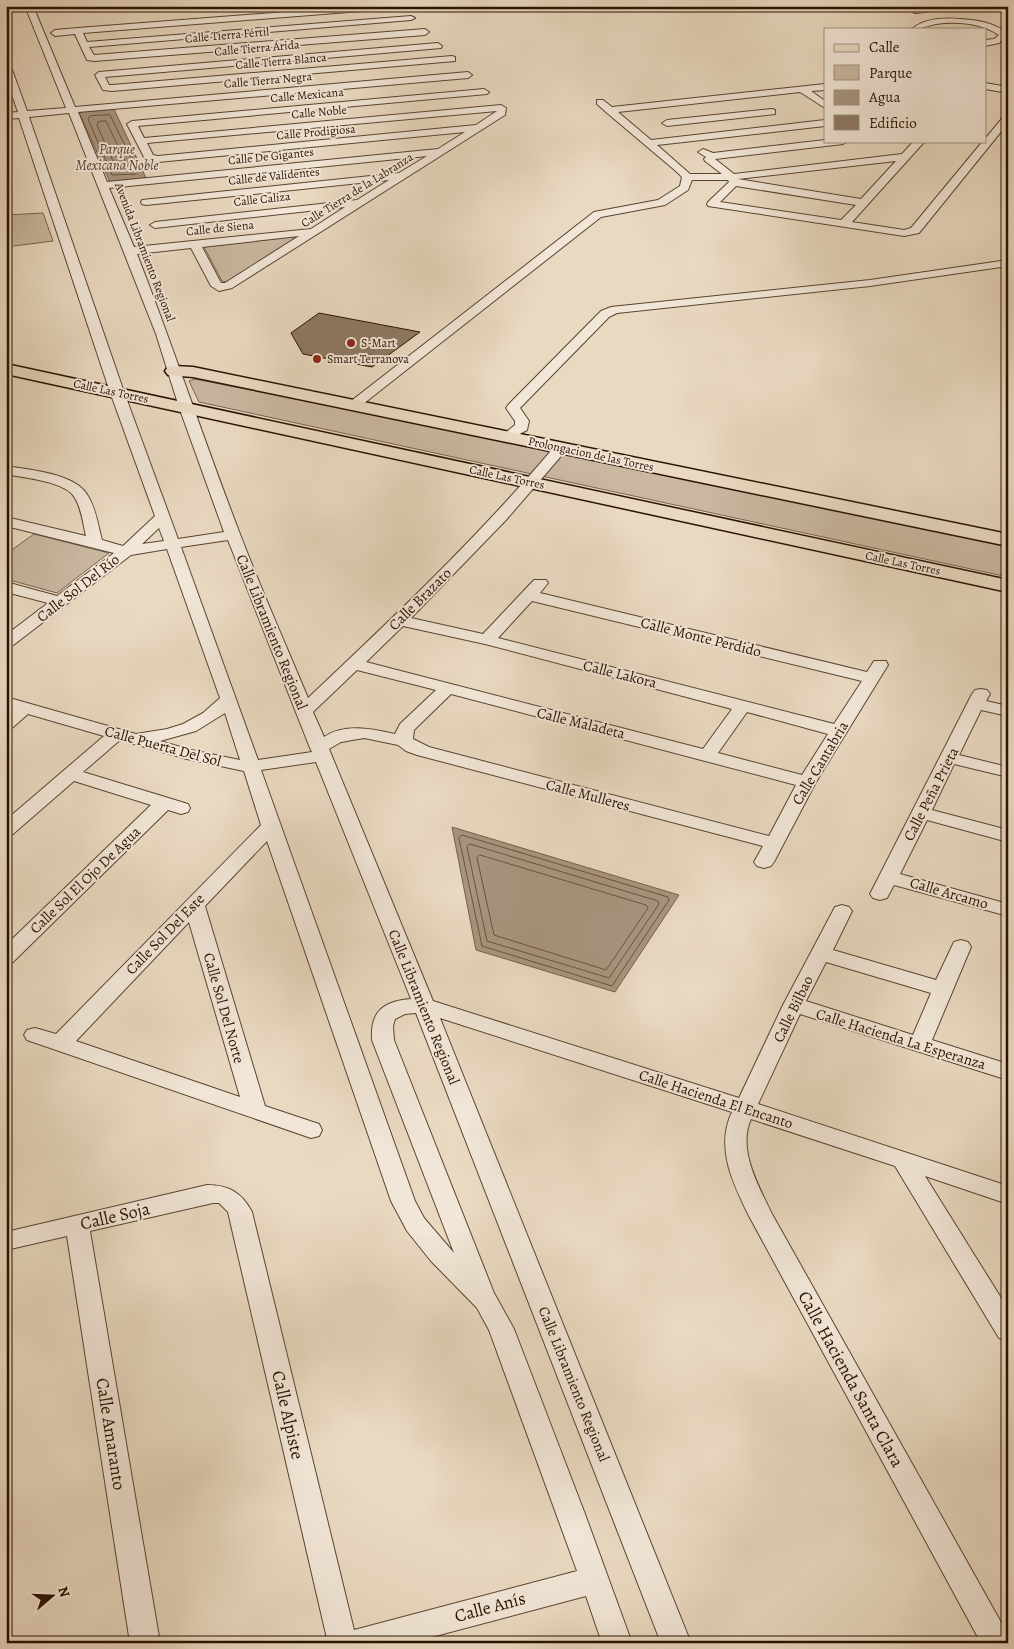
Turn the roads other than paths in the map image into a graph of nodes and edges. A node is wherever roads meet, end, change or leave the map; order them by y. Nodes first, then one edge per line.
1 (29, 6) edge
2 (243, 6) edge
3 (399, 6) edge
4 (960, 6) edge
5 (911, 8) edge
6 (252, 17) junction
7 (411, 18) junction
8 (943, 21) junction
9 (918, 28) edge
10 (261, 30) junction
11 (1003, 31) edge
12 (78, 32) junction
13 (425, 32) junction
14 (56, 33) dead end
15 (986, 43) edge
16 (271, 44) junction
17 (85, 45) junction
18 (438, 46) junction
19 (282, 58) junction
20 (452, 59) junction
21 (6, 64) edge
22 (292, 72) junction
23 (468, 75) junction
24 (986, 86) edge
25 (824, 87) edge
26 (112, 88) joint
27 (305, 89) junction
28 (803, 90) junction
29 (1008, 90) edge
30 (484, 92) junction
31 (749, 96) junction
32 (824, 105) edge
33 (317, 107) junction
34 (645, 107) junction
35 (501, 108) junction
36 (71, 111) junction
37 (772, 112) junction
38 (22, 115) junction
39 (6, 116) edge
40 (1008, 117) edge
41 (667, 123) junction
42 (824, 123) edge
43 (330, 124) junction
44 (791, 126) junction
45 (477, 128) junction
46 (683, 137) junction
47 (140, 141) junction
48 (646, 141) junction
49 (344, 142) junction
50 (833, 142) edge
51 (919, 142) edge
52 (441, 152) junction
53 (905, 157) junction
54 (356, 160) junction
55 (404, 175) junction
56 (687, 179) junction
57 (733, 180) junction
58 (814, 181) dead end
59 (104, 185) junction
60 (802, 193) junction
61 (146, 202) dead end
62 (359, 203) junction
63 (864, 203) junction
64 (163, 212) junction
65 (155, 224) dead end
66 (844, 224) junction
67 (313, 232) junction
68 (195, 244) junction
69 (130, 251) junction
70 (1008, 263) edge
71 (6, 369) edge
72 (174, 371) junction
73 (117, 392) junction
74 (353, 405) junction
75 (186, 407) junction
76 (507, 437) junction
77 (561, 448) junction
78 (6, 470) edge
79 (533, 483) junction
80 (163, 516) junction
81 (6, 521) edge
82 (233, 535) junction
83 (1008, 540) edge
84 (95, 544) junction
85 (173, 544) junction
86 (126, 551) junction
87 (1008, 586) edge
88 (8, 589) edge
89 (61, 602) junction
90 (400, 620) junction
91 (487, 640) junction
92 (6, 643) edge
93 (354, 664) junction
94 (876, 672) joint
95 (447, 689) junction
96 (229, 699) junction
97 (979, 699) joint
98 (6, 702) edge
99 (743, 706) junction
100 (25, 708) junction
101 (304, 710) junction
102 (1008, 711) edge
103 (6, 724) edge
104 (839, 731) junction
105 (124, 736) junction
106 (404, 741) junction
107 (320, 752) junction
108 (707, 756) junction
109 (950, 758) junction
110 (250, 766) junction
111 (1008, 772) edge
112 (70, 774) junction
113 (807, 782) junction
114 (920, 813) junction
115 (271, 826) junction
116 (6, 830) edge
117 (1008, 836) edge
118 (774, 843) junction
119 (764, 862) dead end
120 (889, 877) junction
121 (880, 894) dead end
122 (194, 904) junction
123 (1008, 910) edge
124 (842, 911) dead end
125 (961, 947) dead end
126 (821, 953) junction
127 (6, 957) edge
128 (941, 989) junction
129 (794, 1005) junction
130 (424, 1006) junction
131 (36, 1036) dead end
132 (60, 1044) junction
133 (919, 1044) junction
134 (1008, 1072) edge
135 (746, 1108) junction
136 (255, 1111) junction
137 (311, 1130) dead end
138 (904, 1162) junction
139 (223, 1195) joint
140 (1008, 1195) edge
141 (77, 1224) junction
142 (6, 1241) edge
143 (486, 1301) junction
144 (1008, 1331) edge
145 (595, 1580) junction
146 (146, 1643) edge
147 (343, 1643) edge
148 (356, 1643) edge
149 (617, 1643) edge
150 (676, 1643) edge
151 (997, 1643) edge

1 - 36 street, Avenida Libramiento Regional
2 - 6 street
3 - 6 street
3 - 7 street
4 - 5 street
5 - 8 street
6 - 10 street
6 - 12 street
7 - 10 street
7 - 13 street
8 - 9 street
8 - 11 street
10 - 16 street
10 - 17 street
11 - 15 street
12 - 14 street
12 - 17 street
13 - 16 street, Calle Tierra Fértil
13 - 18 street
16 - 17 street, Calle Tierra Fértil
16 - 19 street
18 - 19 street, Calle Tierra Árida
18 - 20 street
19 - 22 street
19 - 26 street, Calle Tierra Árida
20 - 22 street, Calle Tierra Blanca
20 - 23 street
21 - 38 street
22 - 26 street, Calle Tierra Blanca
22 - 27 street
23 - 27 street, Calle Tierra Negra
23 - 30 street
24 - 29 street
25 - 28 street
27 - 33 street
27 - 36 street, Calle Tierra Negra
28 - 31 street
28 - 32 street
30 - 33 street, Calle Mexicana
30 - 35 street
31 - 34 street
31 - 37 street
33 - 43 street
33 - 47 street, Calle Mexicana
34 - 41 street
34 - 48 street
35 - 43 street, Calle Noble
35 - 45 street, Calle Tierra de la Labranza
36 - 38 street, Calle Tierra Negra
36 - 59 street, Avenida Libramiento Regional
37 - 41 street
37 - 44 street
38 - 39 street
38 - 73 street
40 - 66 street
41 - 46 street
42 - 44 street
43 - 47 street, Calle Noble
43 - 49 street
44 - 46 street
45 - 49 street, Calle Prodigiosa
45 - 52 street, Calle Tierra de la Labranza
46 - 48 street
47 - 49 street, Calle Prodigiosa
48 - 56 street
49 - 54 street
50 - 57 street
51 - 53 street
52 - 54 street, Calle De Gigantes
52 - 55 street, Calle Tierra de la Labranza
53 - 57 street
53 - 63 street
54 - 59 street, Calle De Gigantes
55 - 62 street, Calle Tierra de la Labranza
55 - 64 street, Calle de Validentes
56 - 57 street
56 - 74 street
57 - 60 street
57 - 66 street
58 - 60 street
59 - 69 street, Avenida Libramiento Regional
60 - 63 street
61 - 64 street, Calle de Validentes
62 - 64 street, Calle Caliza
62 - 67 street, Calle Tierra de la Labranza
63 - 66 street
64 - 65 street, Calle Caliza
67 - 68 street, Calle de Siena
67 - 68 street, Calle Tierra de la Labranza
68 - 69 street, Calle de Siena
69 - 72 street, Avenida Libramiento Regional
70 - 76 street
71 - 73 main road, Calle Las Torres
72 - 74 main road, Prolongacion de las Torres
72 - 75 street, Calle Libramiento Regional
73 - 75 main road, Calle Las Torres
73 - 80 street
74 - 76 main road, Prolongacion de las Torres
75 - 79 main road, Calle Las Torres
75 - 82 street, Calle Libramiento Regional
76 - 77 main road, Prolongacion de las Torres
77 - 79 street
77 - 83 main road, Prolongacion de las Torres
78 - 84 street
79 - 87 main road, Calle Las Torres
79 - 90 street, Calle Brazato
80 - 85 street
80 - 86 street, Calle Sol Del Río
81 - 84 street
82 - 85 street, Calle Sol Del Río
82 - 101 street, Calle Libramiento Regional
84 - 86 street
85 - 86 street, Calle Sol Del Río
85 - 96 street
86 - 89 street, Calle Sol Del Río
88 - 89 street
89 - 92 street, Calle Sol Del Río
90 - 91 street, Calle Lakora
90 - 93 street, Calle Brazato
91 - 94 street, Calle Monte Perdido
91 - 99 street, Calle Lakora
93 - 95 street, Calle Maladeta
93 - 101 street, Calle Brazato
94 - 104 street, Calle Cantabria
95 - 106 street
95 - 108 street, Calle Maladeta
96 - 105 street
96 - 110 street
97 - 102 street
97 - 109 street, Calle Peña Prieta
98 - 100 street, Calle Puerta Del Sol
99 - 104 street, Calle Lakora
99 - 108 street
100 - 103 street
100 - 105 street, Calle Puerta Del Sol
101 - 107 street, Calle Libramiento Regional
104 - 113 street, Calle Cantabria
105 - 110 street, Calle Puerta Del Sol
105 - 112 street
106 - 107 street, Calle Mulleres
106 - 118 street, Calle Mulleres
107 - 110 street, Calle Puerta Del Sol
107 - 130 street, Calle Libramiento Regional
108 - 113 street, Calle Maladeta
109 - 111 street
109 - 114 street, Calle Peña Prieta
110 - 115 street
112 - 116 street
112 - 127 street, Calle Sol El Ojo De Agua
113 - 118 street, Calle Cantabria
114 - 117 street
114 - 120 street, Calle Peña Prieta
115 - 122 street, Calle Sol Del Este
115 - 143 street
118 - 119 street, Calle Cantabria
120 - 121 street, Calle Peña Prieta
120 - 123 street, Calle Arcamo
122 - 132 street, Calle Sol Del Este
122 - 136 street, Calle Sol Del Norte
124 - 126 street, Calle Bilbao
125 - 128 street
126 - 128 street
126 - 129 street, Calle Bilbao
128 - 133 street
129 - 133 street, Calle Hacienda La Esperanza
129 - 135 street, Calle Bilbao
130 - 135 street, Calle Hacienda El Encanto
130 - 143 street
130 - 150 street, Calle Libramiento Regional
131 - 132 street
132 - 136 street
133 - 134 street, Calle Hacienda La Esperanza
135 - 138 street, Calle Hacienda El Encanto
135 - 151 street, Calle Hacienda Santa Clara
136 - 137 street
138 - 140 street, Calle Hacienda El Encanto
138 - 144 street
139 - 141 street, Calle Soja
139 - 147 street, Calle Alpiste
141 - 142 street, Calle Soja
141 - 146 street, Calle Amaranto
143 - 145 street
145 - 148 street, Calle Anís
145 - 149 street

